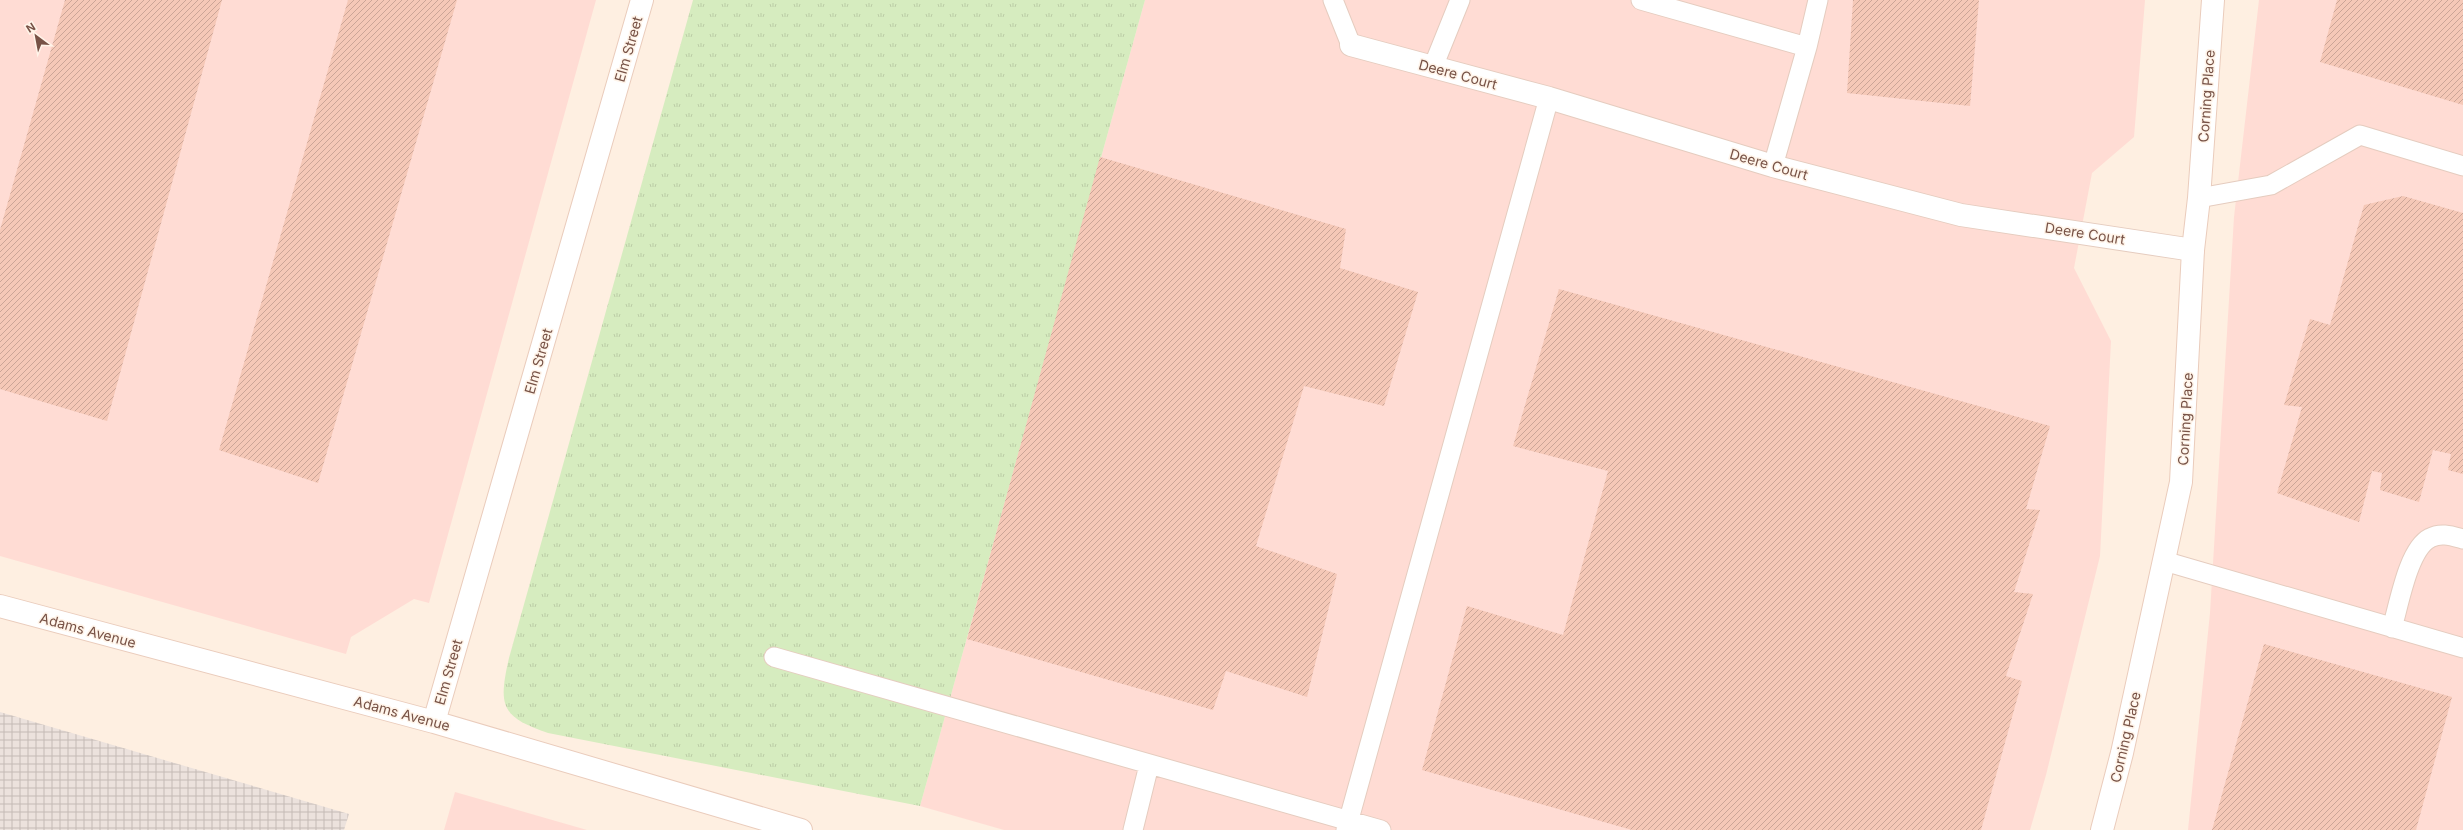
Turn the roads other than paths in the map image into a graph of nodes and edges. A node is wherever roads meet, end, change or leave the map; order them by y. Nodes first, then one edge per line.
1 (642, 0) edge
2 (1333, 0) edge
3 (1460, 0) edge
4 (1641, 0) edge
5 (1818, 0) edge
6 (2213, 0) edge
7 (1351, 45) joint
8 (1807, 47) junction
9 (1432, 67) junction
10 (1549, 98) junction
11 (1773, 166) junction
12 (2463, 166) edge
13 (2199, 198) junction
14 (2193, 250) junction
15 (2463, 539) edge
16 (2164, 561) junction
17 (0, 606) edge
18 (2392, 628) junction
19 (2463, 648) edge
20 (774, 657) dead end
21 (434, 722) junction
22 (1149, 765) junction
23 (1348, 825) edge
24 (801, 830) edge
25 (1134, 830) edge
26 (1381, 830) edge
27 (2102, 830) edge

1 - 21 street, Elm Street
2 - 7 lane
3 - 9 lane
4 - 8 lane
5 - 8 lane
6 - 13 street, Corning Place
7 - 9 street, Deere Court
8 - 11 lane
9 - 10 street, Deere Court
10 - 11 street, Deere Court
10 - 23 lane
11 - 14 street, Deere Court
12 - 13 lane
13 - 14 street, Corning Place
14 - 16 street, Corning Place
15 - 18 lane
16 - 18 lane
16 - 27 street, Corning Place
17 - 21 street, Adams Avenue
18 - 19 lane
20 - 22 lane
21 - 24 street, Adams Avenue
22 - 23 lane
22 - 25 lane
23 - 26 lane

